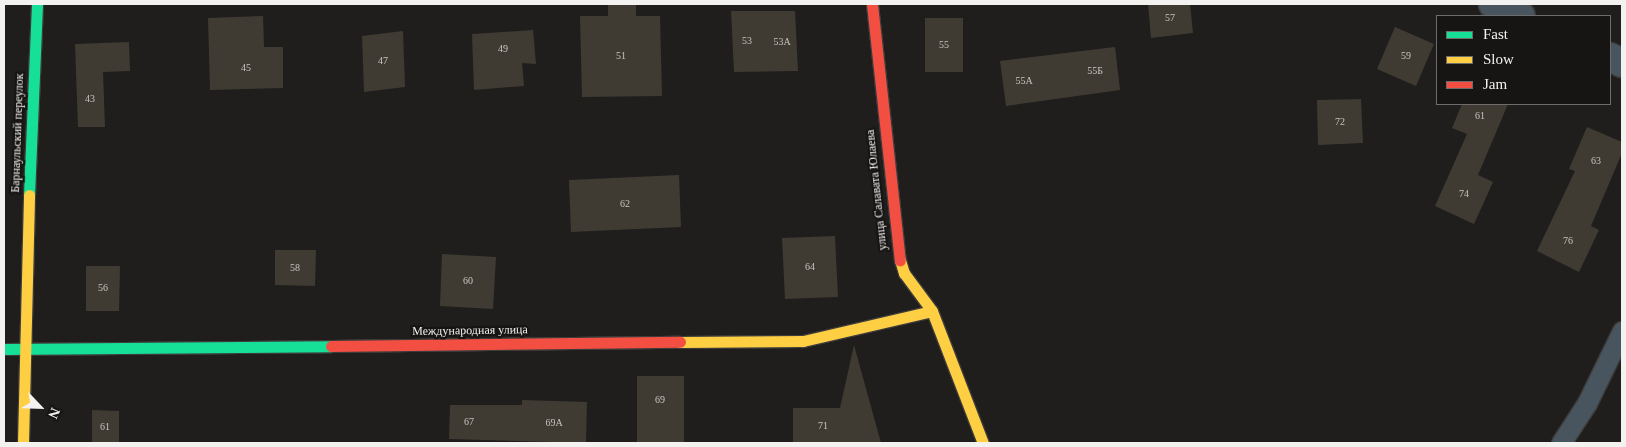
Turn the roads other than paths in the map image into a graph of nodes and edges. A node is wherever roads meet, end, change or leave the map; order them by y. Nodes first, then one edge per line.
1 (37, 4) edge
2 (872, 4) edge
3 (1494, 4) edge
4 (1519, 15) edge
5 (932, 311) junction
6 (1622, 331) edge
7 (4, 349) edge
8 (22, 350) junction
9 (23, 443) edge
10 (984, 443) edge
11 (1560, 443) edge

1 - 8 street, Барнаульский переулок
2 - 5 street, улица Салавата Юлаева
3 - 4 street
5 - 8 street, Международная улица
5 - 10 street, улица Салавата Юлаева
6 - 11 lane
7 - 8 street, Международная улица
8 - 9 street, Барнаульский переулок

